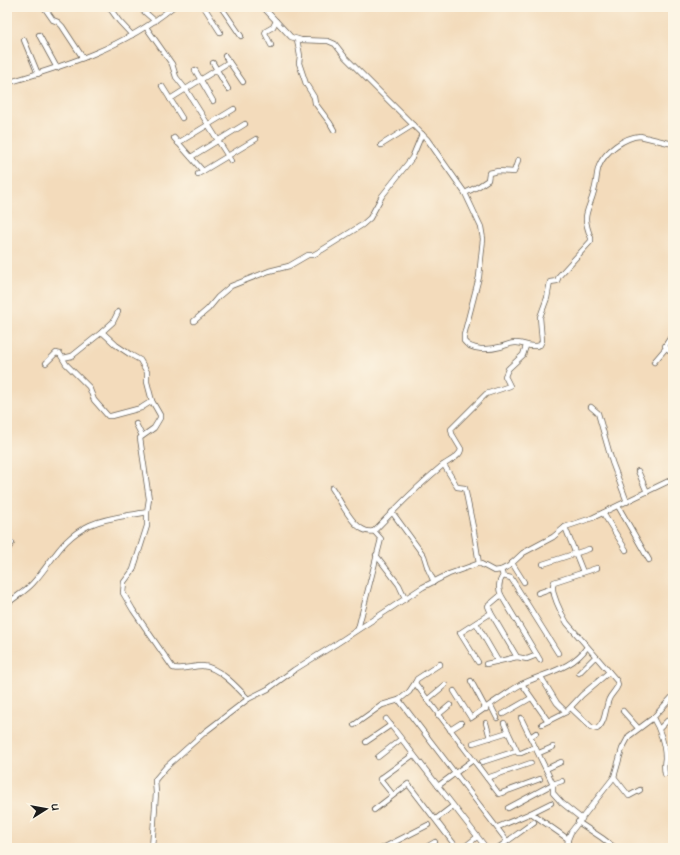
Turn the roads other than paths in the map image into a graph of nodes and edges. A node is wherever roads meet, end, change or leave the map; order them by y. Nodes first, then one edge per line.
1 (44, 7) edge
2 (109, 7) edge
3 (139, 7) edge
4 (173, 7) edge
5 (204, 7) edge
6 (221, 7) edge
7 (263, 7) edge
8 (155, 21) junction
9 (275, 23) junction
10 (146, 27) junction
11 (220, 32) dead end
12 (39, 35) dead end
13 (132, 35) junction
14 (241, 36) dead end
15 (298, 39) junction
16 (24, 40) dead end
17 (271, 46) dead end
18 (225, 56) dead end
19 (83, 58) junction
20 (213, 62) dead end
21 (229, 62) junction
22 (57, 68) junction
23 (195, 70) dead end
24 (217, 70) junction
25 (38, 74) junction
26 (201, 80) junction
27 (243, 82) dead end
28 (7, 83) edge
29 (162, 86) dead end
30 (228, 89) dead end
31 (186, 90) junction
32 (170, 99) junction
33 (213, 101) dead end
34 (234, 108) dead end
35 (182, 118) dead end
36 (208, 124) junction
37 (244, 124) dead end
38 (413, 125) junction
39 (334, 130) dead end
40 (422, 134) junction
41 (174, 138) dead end
42 (256, 138) dead end
43 (218, 140) junction
44 (178, 143) junction
45 (673, 144) edge
46 (381, 145) dead end
47 (228, 156) junction
48 (191, 157) junction
49 (518, 160) dead end
50 (231, 161) dead end
51 (203, 171) junction
52 (198, 174) dead end
53 (464, 193) junction
54 (118, 312) dead end
55 (194, 321) dead end
56 (102, 332) junction
57 (673, 334) edge
58 (526, 346) junction
59 (666, 348) junction
60 (673, 354) edge
61 (63, 358) junction
62 (654, 362) dead end
63 (46, 363) dead end
64 (152, 401) junction
65 (591, 406) dead end
66 (136, 424) dead end
67 (142, 436) junction
68 (444, 465) junction
69 (638, 471) dead end
70 (673, 480) edge
71 (332, 488) dead end
72 (647, 492) junction
73 (627, 502) junction
74 (618, 506) junction
75 (147, 512) junction
76 (392, 512) junction
77 (604, 513) junction
78 (565, 527) junction
79 (374, 531) junction
80 (12, 543) dead end
81 (589, 549) dead end
82 (7, 550) edge
83 (626, 550) dead end
84 (576, 553) junction
85 (376, 555) junction
86 (649, 560) dead end
87 (512, 563) junction
88 (479, 564) junction
89 (543, 564) dead end
90 (596, 568) dead end
91 (501, 570) junction
92 (583, 572) junction
93 (503, 576) junction
94 (434, 582) junction
95 (524, 582) dead end
96 (552, 588) junction
97 (538, 593) dead end
98 (501, 595) junction
99 (406, 598) junction
100 (7, 604) edge
101 (491, 613) junction
102 (476, 624) junction
103 (358, 629) junction
104 (587, 647) junction
105 (558, 653) dead end
106 (517, 657) junction
107 (595, 657) junction
108 (498, 661) junction
109 (478, 662) dead end
110 (440, 664) dead end
111 (486, 664) dead end
112 (609, 672) junction
113 (579, 673) dead end
114 (541, 677) junction
115 (470, 681) dead end
116 (415, 683) junction
117 (522, 684) junction
118 (445, 685) dead end
119 (454, 691) dead end
120 (673, 696) edge
121 (531, 698) junction
122 (248, 699) junction
123 (399, 700) junction
124 (427, 700) junction
125 (450, 705) dead end
126 (488, 707) junction
127 (571, 708) junction
128 (623, 711) dead end
129 (566, 712) junction
130 (503, 714) dead end
131 (438, 715) junction
132 (498, 718) dead end
133 (521, 718) dead end
134 (653, 718) junction
135 (386, 719) dead end
136 (548, 721) junction
137 (667, 721) dead end
138 (461, 723) dead end
139 (486, 723) dead end
140 (504, 723) dead end
141 (542, 724) dead end
142 (354, 725) dead end
143 (390, 725) junction
144 (638, 728) junction
145 (659, 729) junction
146 (450, 730) junction
147 (508, 732) junction
148 (536, 733) dead end
149 (530, 737) junction
150 (490, 738) junction
151 (401, 739) junction
152 (366, 742) dead end
153 (473, 743) dead end
154 (535, 747) junction
155 (554, 747) dead end
156 (516, 751) junction
157 (538, 753) junction
158 (413, 755) junction
159 (378, 757) dead end
160 (473, 760) junction
161 (482, 762) dead end
162 (561, 762) dead end
163 (531, 763) dead end
164 (546, 769) junction
165 (455, 773) junction
166 (665, 774) dead end
167 (614, 777) junction
168 (488, 778) junction
169 (540, 779) dead end
170 (562, 781) dead end
171 (553, 784) junction
172 (438, 786) junction
173 (640, 790) dead end
174 (393, 795) junction
175 (551, 803) dead end
176 (453, 806) junction
177 (508, 808) dead end
178 (374, 810) dead end
179 (531, 813) junction
180 (436, 819) junction
181 (580, 820) junction
182 (534, 822) dead end
183 (428, 825) dead end
184 (498, 827) junction
185 (477, 837) junction
186 (568, 839) junction
187 (507, 841) junction
188 (435, 842) dead end
189 (484, 845) dead end
190 (152, 848) edge
191 (383, 848) edge
192 (425, 848) edge
193 (457, 848) edge
194 (463, 848) edge
195 (498, 848) edge
196 (567, 848) edge
197 (615, 848) edge

1 - 19 street
2 - 13 street
3 - 8 street
4 - 8 street
5 - 11 street
6 - 14 street
7 - 9 street
8 - 10 street
9 - 15 street
9 - 17 street
10 - 13 street
10 - 31 street
12 - 22 street
13 - 19 street
15 - 38 street
15 - 39 street
16 - 25 street
18 - 21 street
19 - 22 street
20 - 24 street
21 - 24 street
21 - 27 street
22 - 25 street
23 - 26 street
24 - 26 street
24 - 30 street
25 - 28 street
26 - 31 street
26 - 33 street
29 - 32 street
31 - 32 street
31 - 36 street
32 - 35 street
34 - 36 street
36 - 43 street
36 - 44 street
37 - 43 street
38 - 40 street
38 - 46 street
40 - 53 street
40 - 55 street
41 - 44 street
42 - 47 street
43 - 47 street
43 - 48 street
44 - 48 street
45 - 58 street
47 - 50 street
47 - 51 street
48 - 51 street
49 - 53 street
51 - 52 street
53 - 58 street
54 - 56 street
56 - 61 street
56 - 64 street
57 - 59 street
58 - 68 street
59 - 60 street
59 - 62 street
61 - 63 street
61 - 64 street
64 - 67 street
65 - 73 street
66 - 67 street
67 - 75 street
68 - 76 street
68 - 88 street
69 - 72 street
70 - 72 street
71 - 79 street
72 - 73 street
73 - 74 street
74 - 77 street
74 - 86 street
75 - 100 street
75 - 122 street
76 - 79 street
76 - 94 street
77 - 78 street
77 - 83 street
78 - 84 street
78 - 87 street
79 - 85 street
80 - 82 street
81 - 84 street
84 - 89 street
84 - 92 street
85 - 99 street
85 - 103 street
87 - 91 street
87 - 95 street
88 - 91 street
88 - 94 street
90 - 92 street
91 - 93 street
92 - 96 street
93 - 98 street
93 - 105 street
94 - 99 street
96 - 97 street
96 - 104 street
98 - 101 street
98 - 106 street
99 - 103 street
101 - 102 street
101 - 106 street
102 - 108 street
102 - 109 street
103 - 122 street
104 - 107 street
104 - 114 street
106 - 108 street
107 - 112 street
107 - 113 street
108 - 111 street
110 - 116 street
112 - 127 street
112 - 127 street
114 - 117 street
114 - 129 street
115 - 126 street
116 - 123 street
116 - 124 street
117 - 121 street
117 - 126 street
118 - 124 street
119 - 126 street
120 - 134 street
121 - 130 street
121 - 136 street
122 - 190 street
123 - 142 street
123 - 165 street
124 - 131 street
125 - 131 street
126 - 132 street
127 - 129 street
128 - 144 street
129 - 136 street
131 - 146 street
133 - 149 street
134 - 144 street
134 - 145 street
135 - 143 street
136 - 141 street
137 - 145 street
138 - 146 street
139 - 150 street
140 - 147 street
143 - 151 street
143 - 152 street
144 - 167 street
145 - 166 street
146 - 160 street
147 - 150 street
147 - 156 street
148 - 149 street
149 - 154 street
150 - 153 street
151 - 158 street
151 - 159 street
154 - 156 street
154 - 157 street
155 - 157 street
156 - 161 street
157 - 164 street
158 - 172 street
158 - 174 street
160 - 165 street
160 - 168 street
162 - 164 street
163 - 168 street
164 - 171 street
165 - 172 street
165 - 184 street
167 - 173 street
167 - 181 street
168 - 169 street
170 - 171 street
171 - 177 street
171 - 181 street
172 - 176 street
174 - 178 street
174 - 180 street
175 - 179 street
176 - 180 street
176 - 185 street
179 - 184 street
179 - 186 street
180 - 193 street
181 - 186 street
181 - 197 street
182 - 187 street
183 - 191 street
184 - 187 street
185 - 189 street
185 - 194 street
186 - 196 street
187 - 195 street
188 - 192 street

